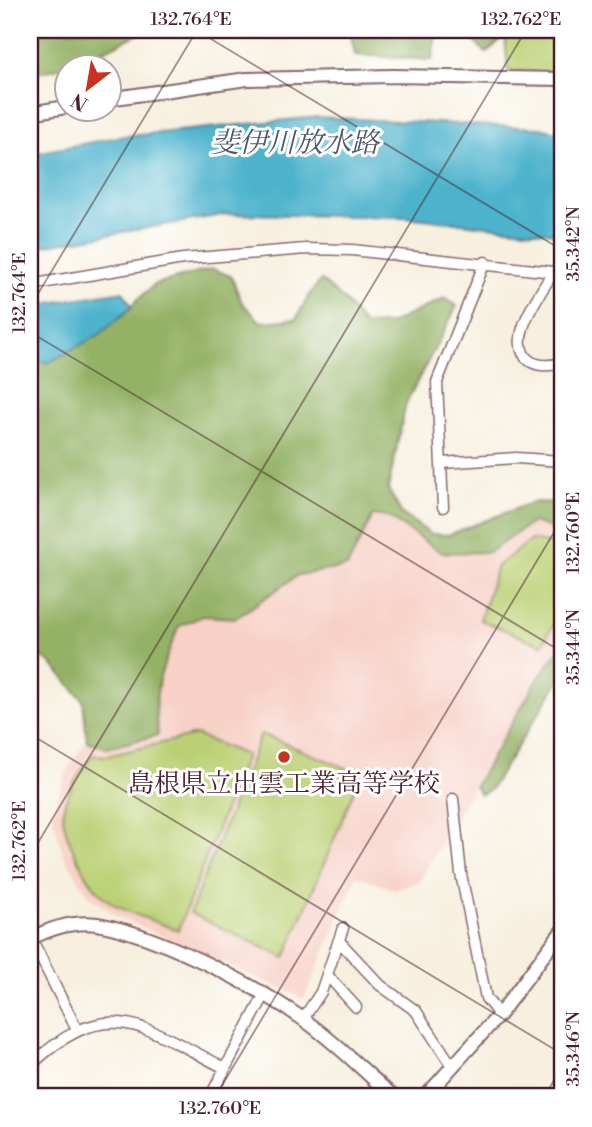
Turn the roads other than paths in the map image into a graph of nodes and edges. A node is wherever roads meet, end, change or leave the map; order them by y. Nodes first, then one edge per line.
1 (562, 79) edge
2 (122, 97) edge
3 (52, 109) edge
4 (30, 113) edge
5 (485, 262) junction
6 (558, 272) edge
7 (30, 285) edge
8 (562, 362) edge
9 (562, 461) edge
10 (442, 463) junction
11 (443, 507) dead end
12 (453, 799) dead end
13 (343, 928) dead end
14 (562, 930) edge
15 (30, 938) edge
16 (338, 941) junction
17 (327, 975) junction
18 (265, 994) junction
19 (356, 1007) dead end
20 (499, 1015) junction
21 (303, 1019) junction
22 (77, 1030) junction
23 (30, 1066) edge
24 (452, 1066) junction
25 (225, 1068) junction
26 (390, 1093) edge
27 (431, 1096) edge
28 (210, 1097) edge
29 (372, 1097) edge

1 - 2 street
3 - 4 street
5 - 6 street
5 - 7 street
5 - 10 street
6 - 8 street
9 - 10 street
10 - 11 street
12 - 20 street
13 - 16 street
14 - 20 street
15 - 18 street
15 - 22 street
16 - 17 street
16 - 24 street
17 - 19 street
17 - 21 street
18 - 21 street
18 - 25 street
20 - 24 street
21 - 26 street
22 - 23 street
22 - 25 street
24 - 27 street
25 - 28 street
26 - 29 street

